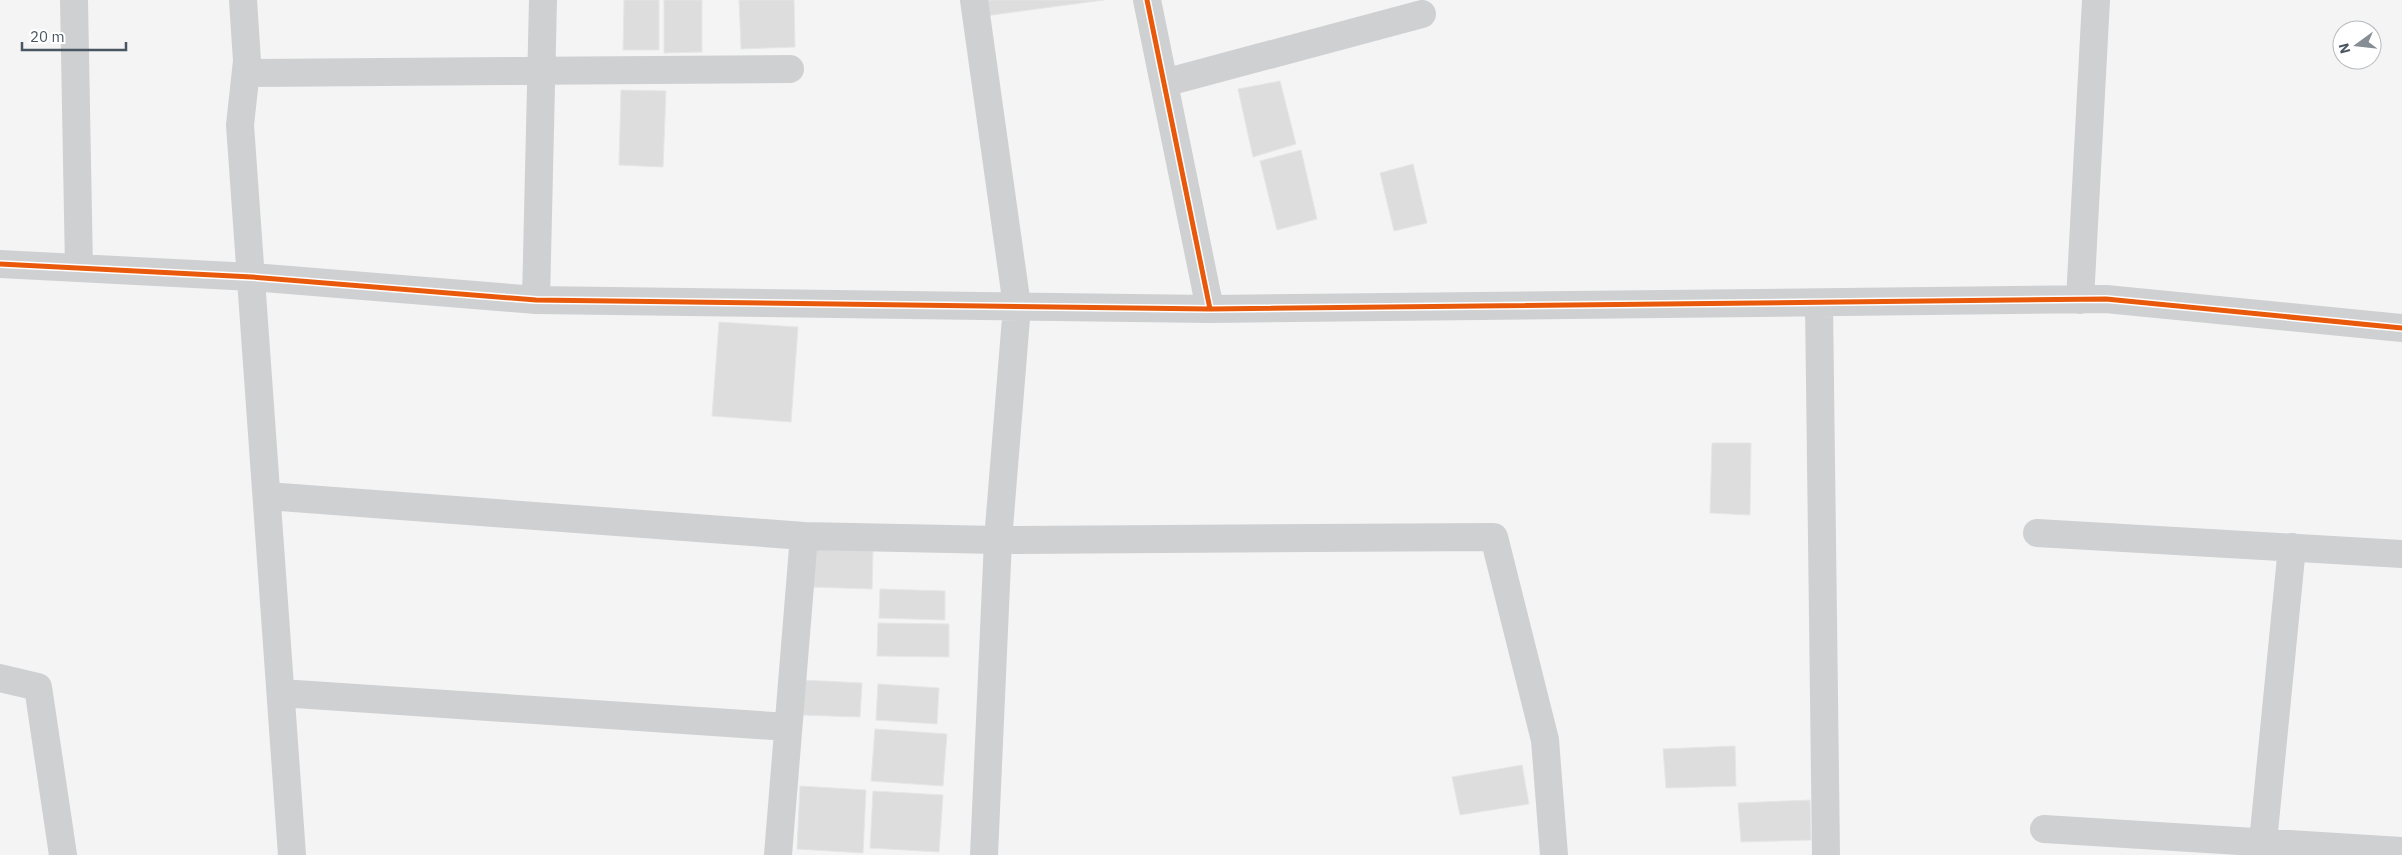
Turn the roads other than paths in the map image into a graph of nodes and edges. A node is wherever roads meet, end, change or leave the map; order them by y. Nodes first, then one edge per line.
1 (74, 0) edge
2 (243, 0) edge
3 (543, 0) edge
4 (974, 0) edge
5 (1147, 0) edge
6 (2096, 0) edge
7 (1422, 14) dead end
8 (790, 69) dead end
9 (541, 71) junction
10 (246, 73) junction
11 (1164, 83) junction
12 (0, 264) edge
13 (78, 268) junction
14 (252, 277) junction
15 (536, 300) junction
16 (2080, 300) junction
17 (1818, 302) junction
18 (1017, 306) junction
19 (1210, 309) junction
20 (2402, 328) edge
21 (267, 496) junction
22 (2037, 533) dead end
23 (804, 536) junction
24 (998, 540) junction
25 (2292, 547) junction
26 (2402, 554) edge
27 (0, 678) edge
28 (280, 693) junction
29 (788, 727) junction
30 (2044, 829) dead end
31 (2263, 842) junction
32 (2402, 851) edge
33 (63, 855) edge
34 (292, 855) edge
35 (778, 855) edge
36 (984, 855) edge
37 (1554, 855) edge
38 (1826, 855) edge

1 - 13 street
2 - 10 street
3 - 9 street
4 - 18 street
5 - 11 street
6 - 16 street
7 - 11 street
8 - 9 street
9 - 10 street
9 - 15 street
10 - 14 street
11 - 19 street
12 - 13 street
13 - 14 street
14 - 15 street
14 - 21 street
15 - 18 street
16 - 17 street
16 - 20 street
17 - 19 street
17 - 38 street
18 - 19 street
18 - 24 street
21 - 23 street
21 - 28 street
22 - 25 street
23 - 24 street
23 - 29 street
24 - 36 street
24 - 37 street
25 - 26 street
25 - 31 street
27 - 33 street
28 - 29 street
28 - 34 street
29 - 35 street
30 - 31 street
31 - 32 street

